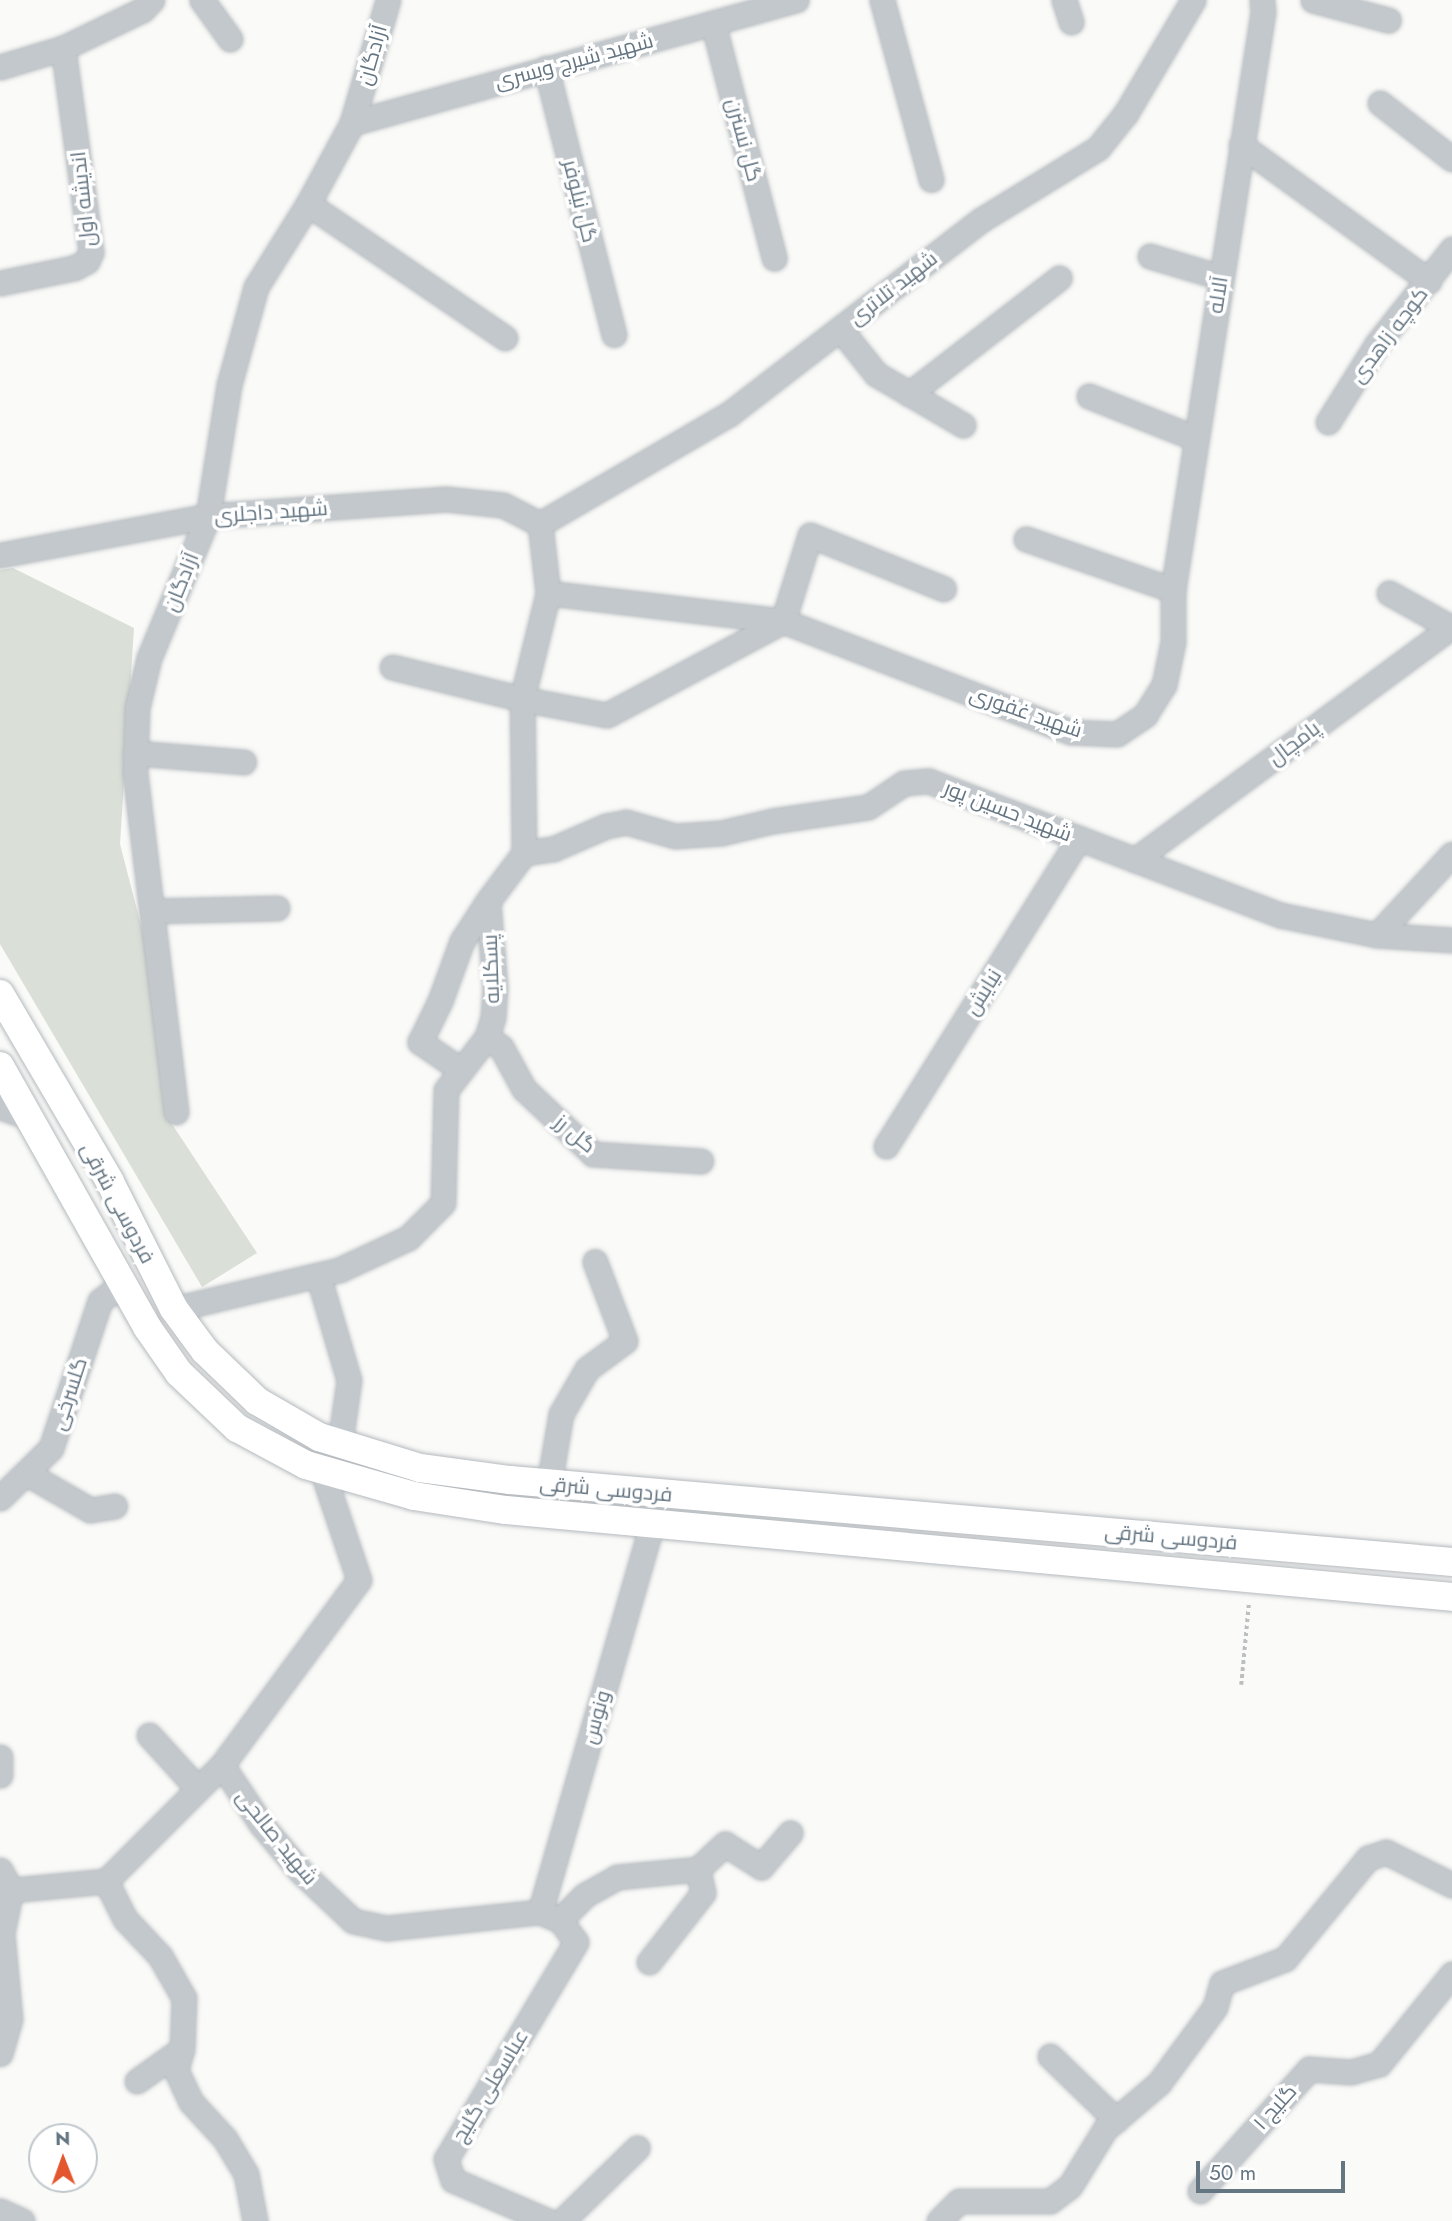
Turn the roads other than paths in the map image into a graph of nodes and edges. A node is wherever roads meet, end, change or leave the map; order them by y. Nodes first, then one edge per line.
1 (152, 0) edge
2 (202, 0) edge
3 (388, 0) edge
4 (796, 0) edge
5 (882, 0) edge
6 (1192, 0) edge
7 (1262, 0) edge
8 (1313, 0) edge
9 (1388, 20) dead end
10 (713, 23) junction
11 (230, 39) dead end
12 (63, 48) junction
13 (0, 67) edge
14 (546, 68) junction
15 (1380, 103) dead end
16 (352, 123) junction
17 (1241, 145) junction
18 (1452, 159) edge
19 (931, 178) dead end
20 (308, 204) junction
21 (1452, 250) edge
22 (1150, 256) dead end
23 (774, 258) dead end
24 (1220, 277) junction
25 (1059, 278) dead end
26 (1429, 281) junction
27 (0, 283) edge
28 (840, 329) junction
29 (614, 334) dead end
30 (505, 338) dead end
31 (909, 394) junction
32 (1089, 396) dead end
33 (1328, 422) dead end
34 (963, 425) dead end
35 (1195, 438) junction
36 (208, 516) junction
37 (540, 524) junction
38 (1026, 539) dead end
39 (0, 555) edge
40 (944, 589) dead end
41 (1173, 590) junction
42 (548, 593) junction
43 (1389, 593) dead end
44 (783, 621) junction
45 (1451, 627) edge
46 (392, 667) dead end
47 (522, 699) junction
48 (135, 753) junction
49 (244, 762) dead end
50 (1079, 838) junction
51 (524, 853) junction
52 (1452, 853) edge
53 (1135, 860) junction
54 (488, 901) junction
55 (277, 908) dead end
56 (152, 911) junction
57 (1377, 935) junction
58 (1452, 940) edge
59 (0, 994) edge
60 (487, 1037) junction
61 (0, 1066) edge
62 (461, 1070) junction
63 (0, 1107) edge
64 (176, 1112) dead end
65 (29, 1117) junction
66 (886, 1146) dead end
67 (701, 1161) dead end
68 (596, 1262) dead end
69 (318, 1275) junction
70 (123, 1283) junction
71 (174, 1309) junction
72 (340, 1443) junction
73 (322, 1470) junction
74 (26, 1473) junction
75 (549, 1484) junction
76 (0, 1497) edge
77 (115, 1506) dead end
78 (652, 1523) junction
79 (1452, 1562) edge
80 (1452, 1597) edge
81 (149, 1735) dead end
82 (0, 1757) edge
83 (222, 1765) junction
84 (0, 1774) edge
85 (197, 1788) junction
86 (790, 1833) dead end
87 (698, 1869) junction
88 (6, 1880) edge
89 (106, 1881) junction
90 (1452, 1885) edge
91 (550, 1916) junction
92 (1, 1934) edge
93 (649, 1962) dead end
94 (1452, 1974) edge
95 (182, 2049) junction
96 (0, 2054) edge
97 (1050, 2056) dead end
98 (137, 2081) dead end
99 (1116, 2120) junction
100 (637, 2148) dead end
101 (1200, 2191) dead end
102 (0, 2211) edge
103 (22, 2221) edge
104 (255, 2221) edge
105 (548, 2221) edge
106 (562, 2221) edge
107 (940, 2221) edge

1 - 12 street
2 - 11 street
3 - 16 street, آزادگان
4 - 10 street, شهید شیرج ویسری
5 - 19 street
6 - 28 street, شهید تلاتری
7 - 17 street, آلاله
8 - 9 street
10 - 14 street, شهید شیرج ویسری
10 - 23 street, گل نسترن
12 - 13 street
12 - 27 street, اندیشه اول
14 - 16 street, شهید شیرج ویسری
14 - 29 street, گل نیلوفر
15 - 18 street
16 - 20 street, آزادگان
17 - 24 street, آلاله
17 - 26 street
20 - 30 street
20 - 36 street, آزادگان
21 - 26 street, کوچه زاهدی
22 - 24 street
24 - 35 street, آلاله
25 - 31 street
26 - 33 street, کوچه زاهدی
28 - 31 street
28 - 37 street, شهید تلاتری
31 - 34 street
32 - 35 street
35 - 41 street, آلاله
36 - 37 street, شهید داجلری
36 - 39 street, شهید داجلری
36 - 48 street, آزادگان
37 - 42 street
38 - 41 street
40 - 44 street
41 - 44 street, شهید غفوری
42 - 44 street, شهید غفوری
42 - 47 street
43 - 45 street
44 - 47 street
45 - 53 street, پامچال
46 - 47 street
47 - 51 street
48 - 49 street
48 - 56 street, آزادگان
50 - 51 street, شهید حسین پور
50 - 53 street, شهید حسین پور
50 - 66 street, نیایش
51 - 54 street
52 - 57 street
53 - 57 street, شهید حسین پور
54 - 60 street, پسکلایه
54 - 62 street
55 - 56 street
56 - 64 street, آزادگان
57 - 58 street, شهید حسین پور
59 - 71 main road, فردوسی شرقی
60 - 62 street, پسکلایه
60 - 67 street, گل رز
61 - 65 main road, فردوسی شرقی
62 - 69 street, پسکلایه
63 - 65 street
65 - 70 main road, فردوسی شرقی
68 - 75 street
69 - 71 street, پسکلایه
69 - 72 street
70 - 73 main road, فردوسی شرقی
70 - 74 street, گلسرخی
71 - 72 main road, فردوسی شرقی
72 - 75 main road, فردوسی شرقی
73 - 78 main road, فردوسی شرقی
73 - 83 street
74 - 76 street, گلسرخی
74 - 77 street
75 - 79 main road, فردوسی شرقی
78 - 80 main road, فردوسی شرقی
78 - 91 street, ونوس
81 - 85 street
82 - 84 street
83 - 85 street
83 - 91 street, شهید صالحی
85 - 89 street
86 - 87 street
87 - 91 street
87 - 93 street
88 - 89 street
88 - 92 street
89 - 95 street
90 - 99 street
91 - 105 street, عباسعلی گلیج
92 - 96 street
94 - 101 street, گلیج ۱
95 - 98 street
95 - 104 street
97 - 99 street
99 - 107 street
100 - 106 street
102 - 103 street

